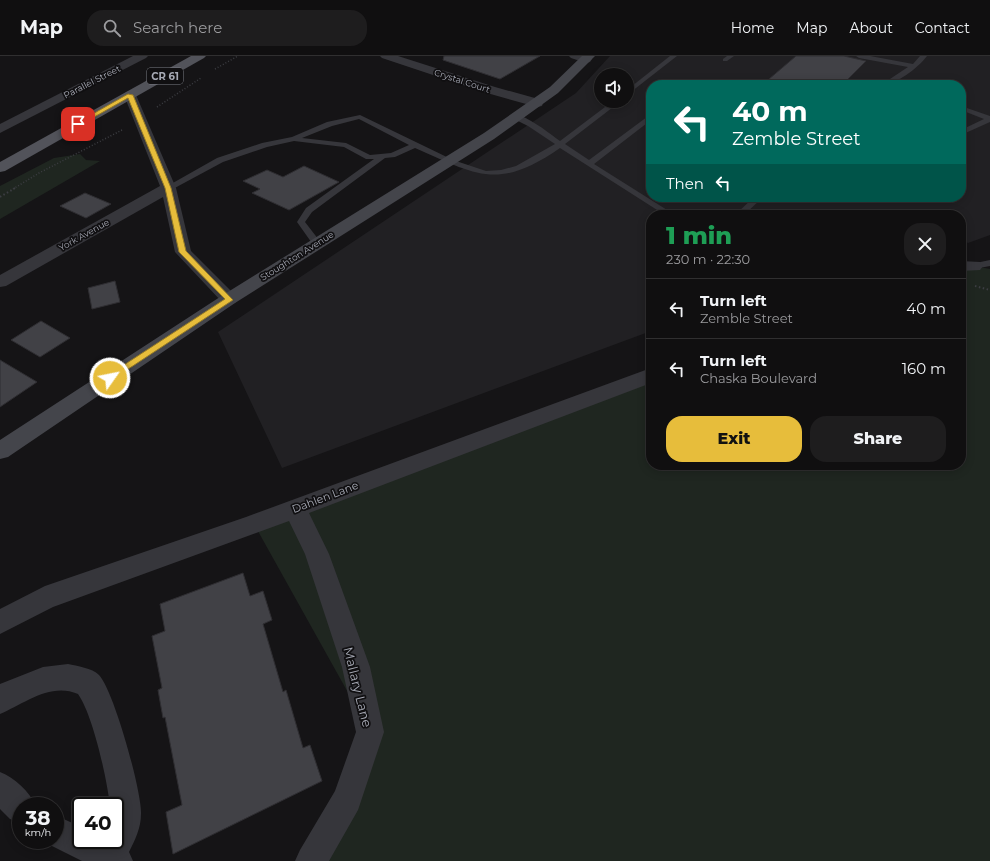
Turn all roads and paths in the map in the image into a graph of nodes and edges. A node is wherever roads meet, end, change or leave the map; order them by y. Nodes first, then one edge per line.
1 (142, 56) edge
2 (200, 56) edge
3 (386, 56) edge
4 (674, 56) edge
5 (731, 56) edge
6 (859, 56) edge
7 (924, 56) edge
8 (583, 57) edge
9 (726, 60) dead end
10 (914, 66) junction
11 (892, 80) edge
12 (634, 87) edge
13 (130, 95) junction
14 (537, 103) junction
15 (608, 108) edge
16 (966, 110) edge
17 (517, 117) junction
18 (990, 119) edge
19 (646, 120) edge
20 (330, 124) junction
21 (0, 129) edge
22 (966, 130) edge
23 (332, 138) junction
24 (294, 139) junction
25 (415, 145) junction
26 (560, 146) junction
27 (383, 156) junction
28 (448, 160) junction
29 (588, 164) junction
30 (0, 168) edge
31 (168, 188) junction
32 (646, 200) edge
33 (650, 202) edge
34 (753, 202) edge
35 (663, 210) edge
36 (745, 210) edge
37 (317, 244) junction
38 (0, 282) edge
39 (229, 300) junction
40 (646, 377) edge
41 (0, 451) edge
42 (296, 508) junction
43 (0, 622) edge
44 (0, 700) edge
45 (0, 787) edge
46 (12, 799) edge
47 (64, 835) edge
48 (113, 859) edge
49 (311, 861) edge

1 - 21 street, Parallel Street
2 - 13 main road, CR 61
3 - 14 street, Crystal Court
4 - 12 lane
5 - 9 lane
6 - 10 lane
7 - 10 lane
8 - 14 street, Stoughton Avenue
10 - 11 lane
13 - 30 main road, CR 61
13 - 31 street
14 - 17 street, Stoughton Avenue
15 - 26 lane
16 - 18 lane
17 - 26 lane
17 - 28 street, Stoughton Avenue
18 - 22 lane
19 - 29 lane
20 - 23 lane
20 - 24 lane
20 - 25 lane
23 - 24 lane
23 - 27 lane
24 - 31 lane
25 - 27 lane
25 - 28 lane
26 - 28 lane
26 - 29 lane
27 - 37 lane
28 - 37 street, Stoughton Avenue
29 - 32 lane
31 - 38 street, York Avenue
31 - 39 street
33 - 35 lane
34 - 36 lane
37 - 39 street, Stoughton Avenue
39 - 41 street, Stoughton Avenue
40 - 42 street, Dahlen Lane
42 - 43 street, Dahlen Lane
42 - 49 street, Mallary Lane
44 - 48 street
45 - 46 street
47 - 48 street

